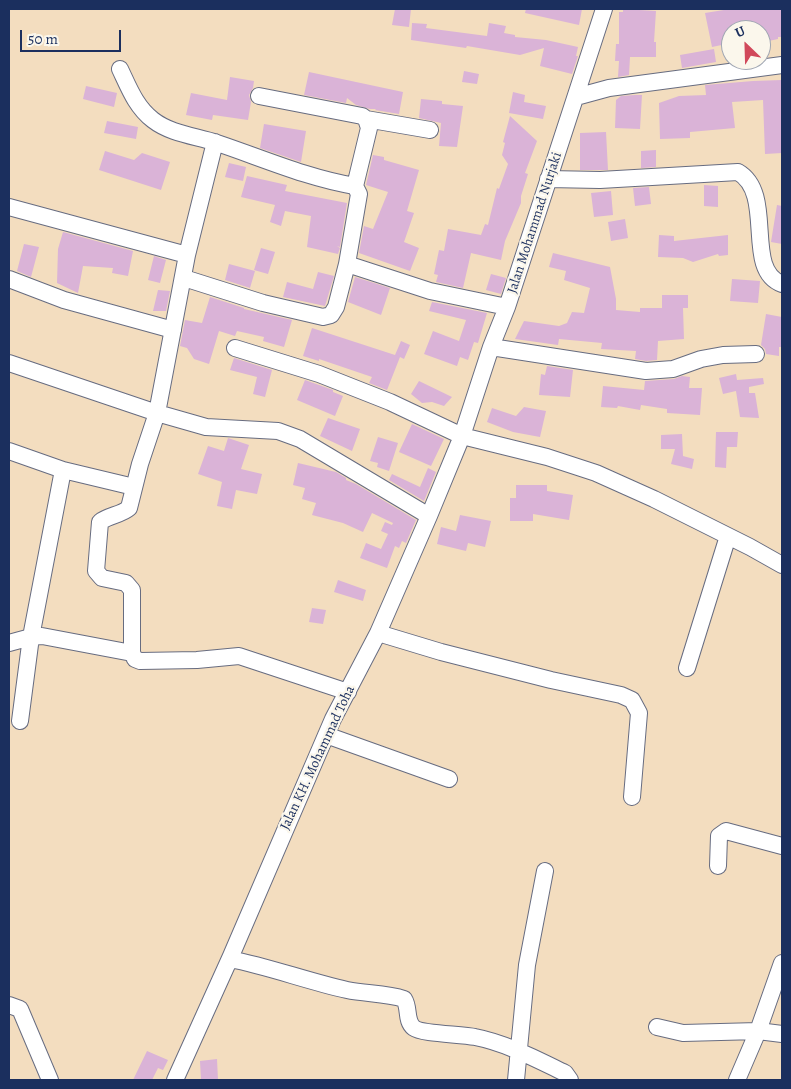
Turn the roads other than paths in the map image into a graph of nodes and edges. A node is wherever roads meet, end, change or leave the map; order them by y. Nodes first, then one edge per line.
1 (604, 9) edge
2 (782, 65) edge
3 (120, 69) dead end
4 (585, 69) junction
5 (609, 88) junction
6 (259, 96) dead end
7 (576, 97) junction
8 (366, 119) junction
9 (430, 130) dead end
10 (215, 142) junction
11 (548, 179) junction
12 (354, 186) junction
13 (9, 207) edge
14 (187, 255) junction
15 (347, 264) junction
16 (184, 278) junction
17 (9, 279) edge
18 (782, 284) edge
19 (507, 308) junction
20 (173, 330) junction
21 (491, 347) junction
22 (235, 348) dead end
23 (756, 354) dead end
24 (9, 363) edge
25 (157, 412) junction
26 (462, 436) junction
27 (9, 451) edge
28 (63, 470) junction
29 (132, 497) junction
30 (429, 516) junction
31 (728, 536) junction
32 (782, 565) edge
33 (378, 634) junction
34 (36, 636) junction
35 (9, 643) edge
36 (132, 653) junction
37 (687, 668) dead end
38 (348, 692) junction
39 (20, 721) dead end
40 (326, 735) junction
41 (449, 779) dead end
42 (632, 797) dead end
43 (782, 846) edge
44 (718, 866) dead end
45 (545, 871) dead end
46 (230, 959) junction
47 (782, 963) edge
48 (9, 1004) edge
49 (657, 1027) dead end
50 (758, 1031) junction
51 (782, 1034) edge
52 (518, 1052) junction
53 (50, 1080) edge
54 (176, 1080) edge
55 (516, 1080) edge
56 (570, 1080) edge
57 (737, 1080) edge

1 - 4 street, Jalan Mohammad Nurjaki
2 - 5 street
3 - 10 street
4 - 5 street
4 - 7 street, Jalan Mohammad Nurjaki
5 - 7 street
6 - 8 street
7 - 11 street, Jalan Mohammad Nurjaki
8 - 9 street
8 - 12 street
10 - 12 street
10 - 14 street
11 - 18 street
11 - 19 street, Jalan Mohammad Nurjaki
12 - 15 street
13 - 14 street
14 - 16 street
15 - 16 street
15 - 19 street
16 - 20 street
17 - 20 street
19 - 21 street, Jalan Mohammad Nurjaki
20 - 25 street
21 - 23 street
21 - 26 street, Jalan Mohammad Nurjaki
22 - 26 street
24 - 25 street
25 - 29 street
25 - 30 street
26 - 30 street, Jalan KH. Mohammad Toha
26 - 31 street
27 - 28 street
28 - 29 street
28 - 34 street
29 - 36 street
30 - 33 street, Jalan KH. Mohammad Toha
31 - 32 street
31 - 37 street
33 - 38 street, Jalan KH. Mohammad Toha
33 - 42 street
34 - 35 street
34 - 36 street
34 - 39 street
36 - 38 street
38 - 40 street, Jalan KH. Mohammad Toha
40 - 41 street
40 - 46 street, Jalan KH. Mohammad Toha
43 - 44 street
45 - 52 street
46 - 52 street
46 - 54 street, Jalan KH. Mohammad Toha
47 - 50 street
48 - 53 street
49 - 50 street
50 - 51 street
50 - 57 street
52 - 55 street
52 - 56 street

